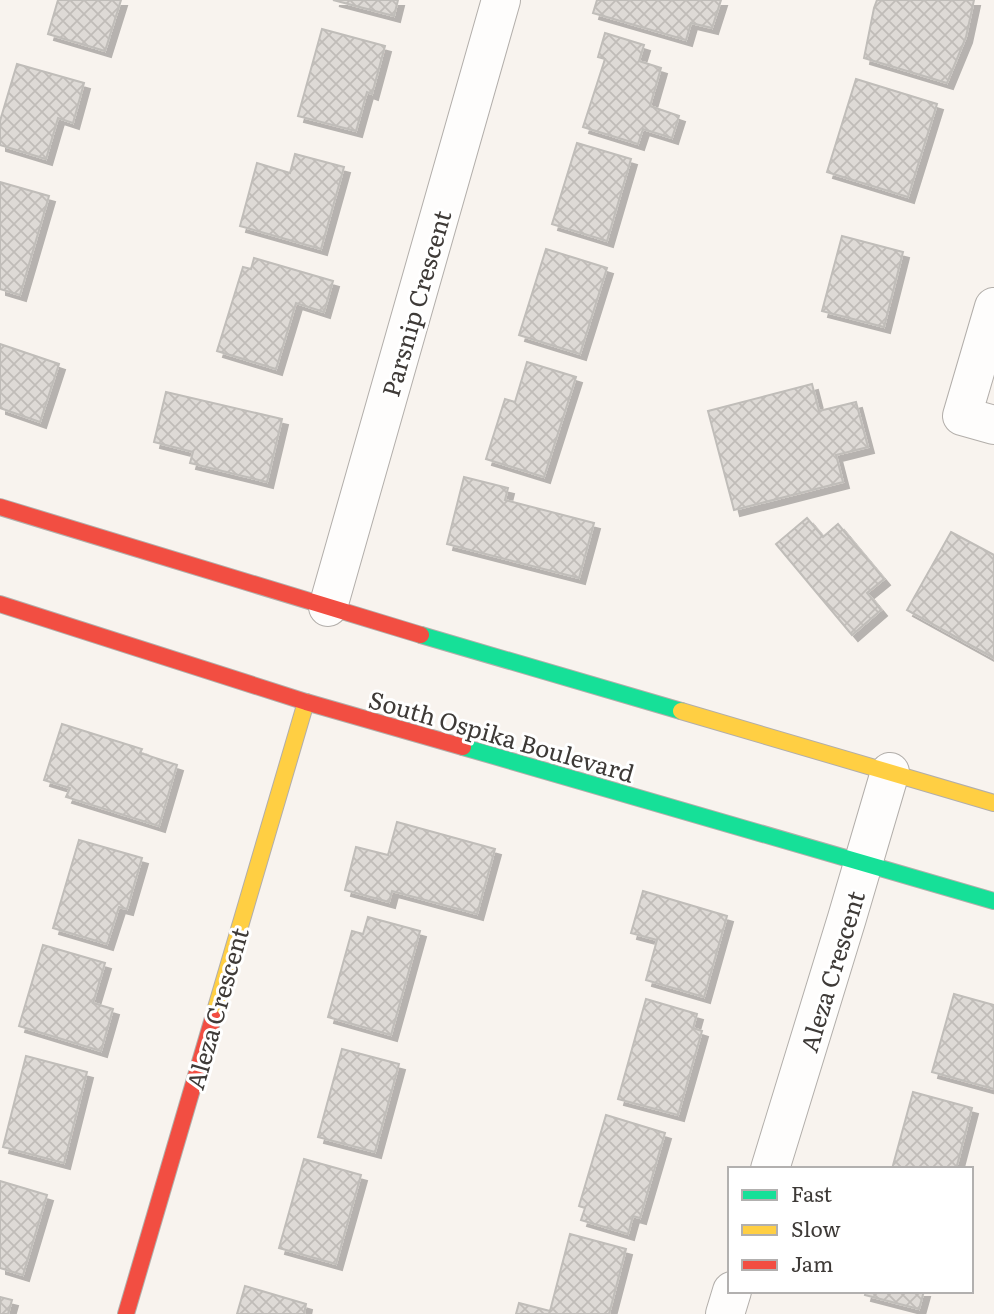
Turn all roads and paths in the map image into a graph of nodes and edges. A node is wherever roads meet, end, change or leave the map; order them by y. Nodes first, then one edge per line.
1 (502, 0) edge
2 (994, 307) edge
3 (994, 425) edge
4 (0, 508) edge
5 (0, 604) edge
6 (328, 607) junction
7 (306, 702) junction
8 (890, 772) junction
9 (994, 803) edge
10 (864, 863) junction
11 (994, 901) edge
12 (771, 1167) edge
13 (731, 1293) edge
14 (126, 1314) edge
15 (725, 1314) edge

1 - 6 street, Parsnip Crescent
2 - 3 street
4 - 6 main road
5 - 7 main road, South Ospika Boulevard
6 - 8 main road
7 - 10 main road, South Ospika Boulevard
7 - 14 main road, Aleza Crescent
8 - 9 main road
8 - 10 street, Aleza Crescent
10 - 11 main road, South Ospika Boulevard
10 - 12 street, Aleza Crescent
13 - 15 street

